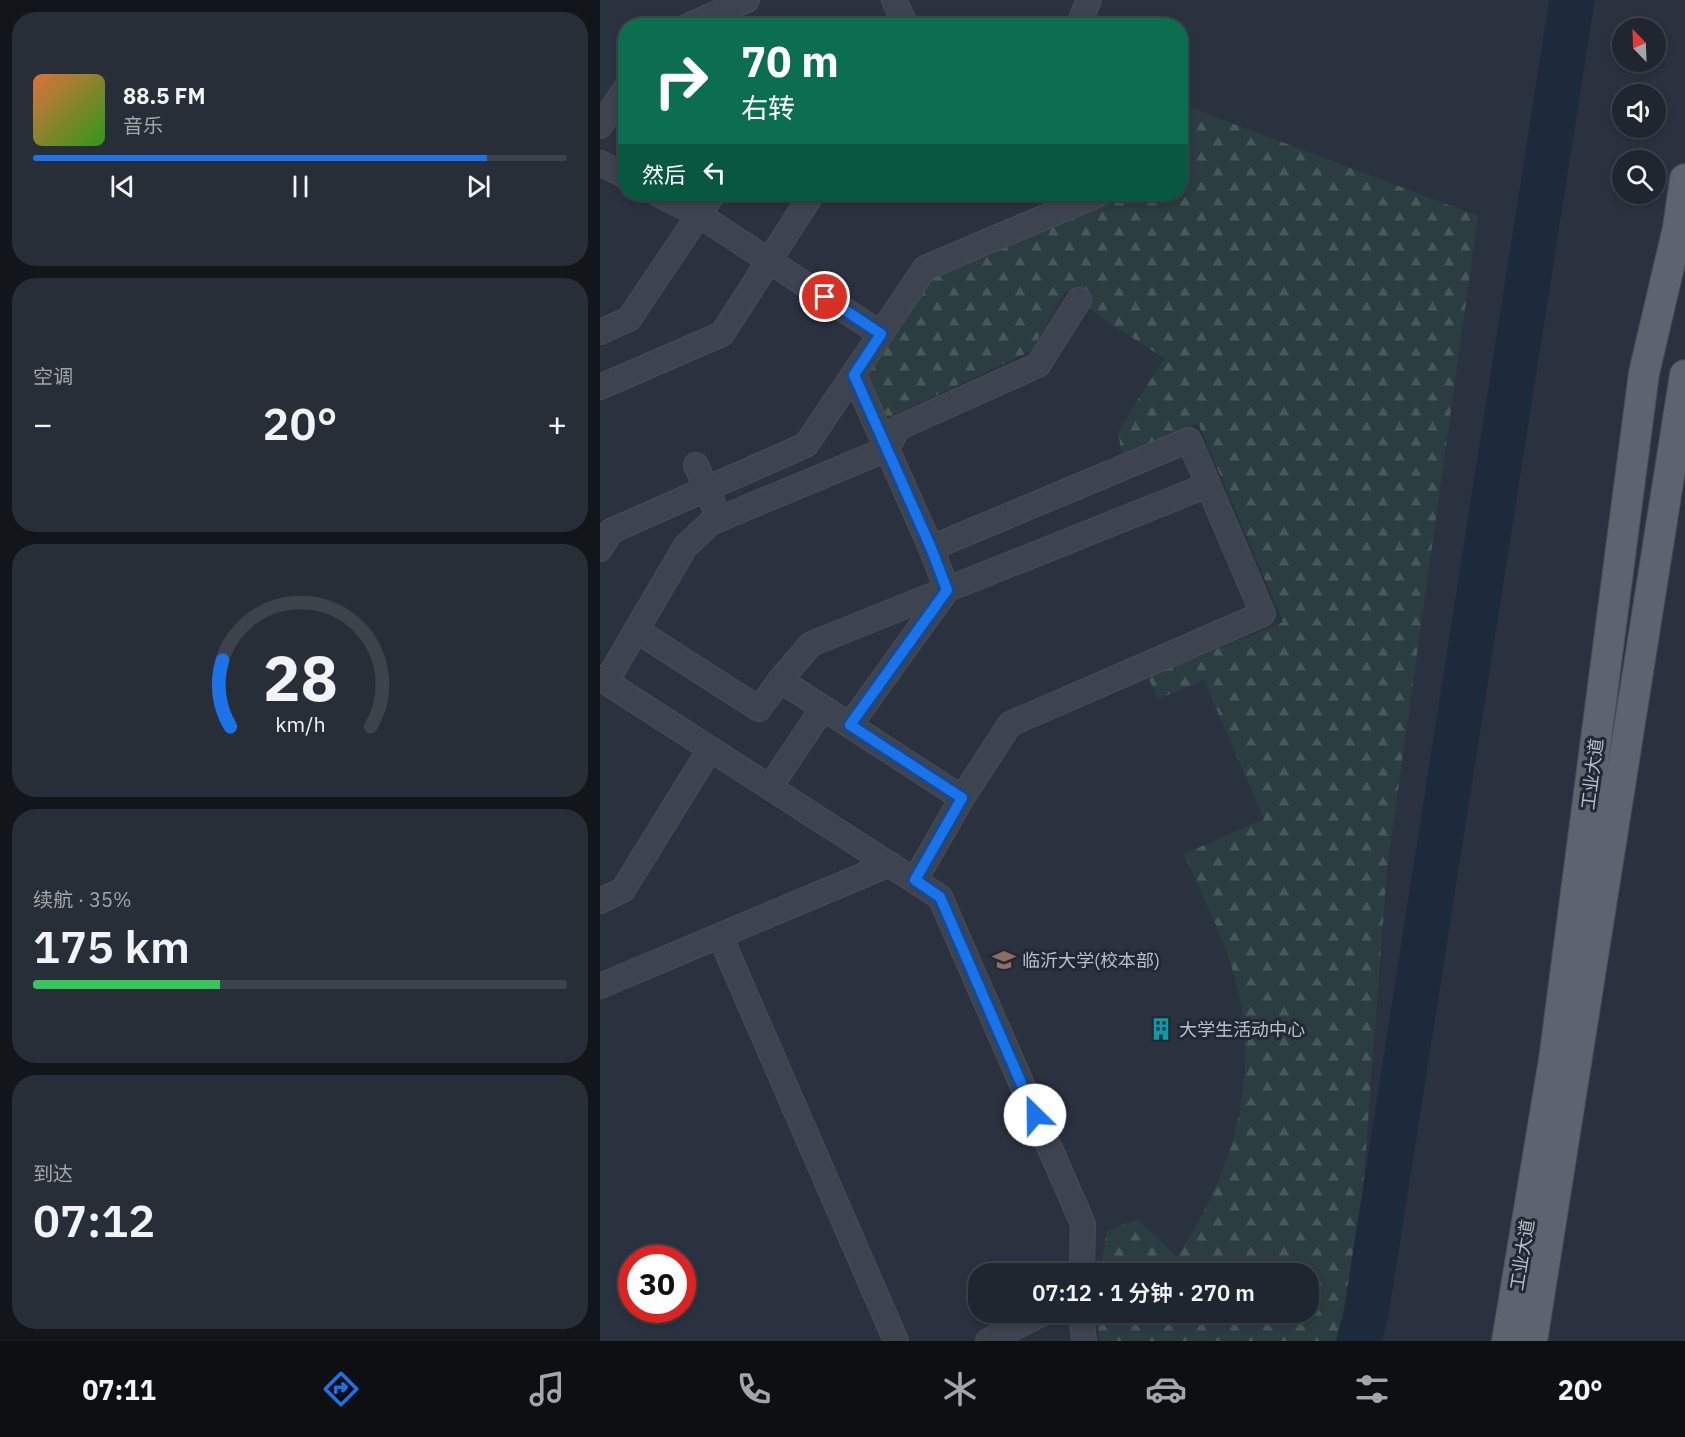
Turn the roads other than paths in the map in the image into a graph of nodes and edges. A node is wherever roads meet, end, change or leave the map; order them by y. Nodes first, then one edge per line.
1 (747, 0) edge
2 (894, 0) edge
3 (1089, 0) edge
4 (706, 18) edge
5 (902, 18) edge
6 (1081, 18) edge
7 (618, 100) edge
8 (600, 126) edge
9 (600, 163) edge
10 (618, 172) edge
11 (1685, 179) edge
12 (672, 201) edge
13 (708, 201) edge
14 (808, 201) edge
15 (1083, 201) edge
16 (699, 215) junction
17 (1681, 219) edge
18 (770, 261) junction
19 (1079, 300) dead end
20 (600, 332) edge
21 (881, 334) junction
22 (854, 375) junction
23 (1685, 375) edge
24 (600, 387) edge
25 (887, 449) junction
26 (696, 465) dead end
27 (1208, 485) junction
28 (706, 489) junction
29 (719, 519) junction
30 (931, 548) junction
31 (600, 549) edge
32 (947, 590) junction
33 (636, 630) junction
34 (603, 680) edge
35 (780, 680) junction
36 (823, 708) junction
37 (850, 725) junction
38 (710, 748) junction
39 (770, 787) junction
40 (962, 798) junction
41 (890, 864) junction
42 (915, 880) junction
43 (600, 901) edge
44 (720, 936) junction
45 (600, 986) edge
46 (1082, 1263) edge
47 (1023, 1323) edge
48 (1082, 1323) edge
49 (896, 1341) edge
50 (988, 1341) edge
51 (1084, 1341) edge
52 (1508, 1341) edge
53 (1532, 1341) edge

1 - 4 street
2 - 5 street
3 - 6 street
7 - 8 street
9 - 10 street
11 - 17 main road, 工业大道
12 - 16 street
13 - 16 street
14 - 18 street
15 - 21 street
16 - 18 street
16 - 20 street
17 - 52 main road, 工业大道
18 - 21 street
18 - 24 street
19 - 25 street
21 - 22 street
22 - 25 street
22 - 28 street
23 - 53 main road, 工业大道
25 - 29 street
25 - 30 street
26 - 28 street
27 - 30 street
27 - 32 street
27 - 40 street
28 - 29 street
28 - 31 street
29 - 33 street
30 - 32 street
32 - 35 street
32 - 37 street
33 - 34 street
33 - 35 street
34 - 38 street
35 - 36 street
36 - 37 street
36 - 39 street
37 - 40 street
38 - 39 street
38 - 43 street
39 - 41 street
40 - 42 street
41 - 42 street
41 - 44 street
42 - 46 street
44 - 45 street
44 - 49 street
47 - 50 street
48 - 51 street

